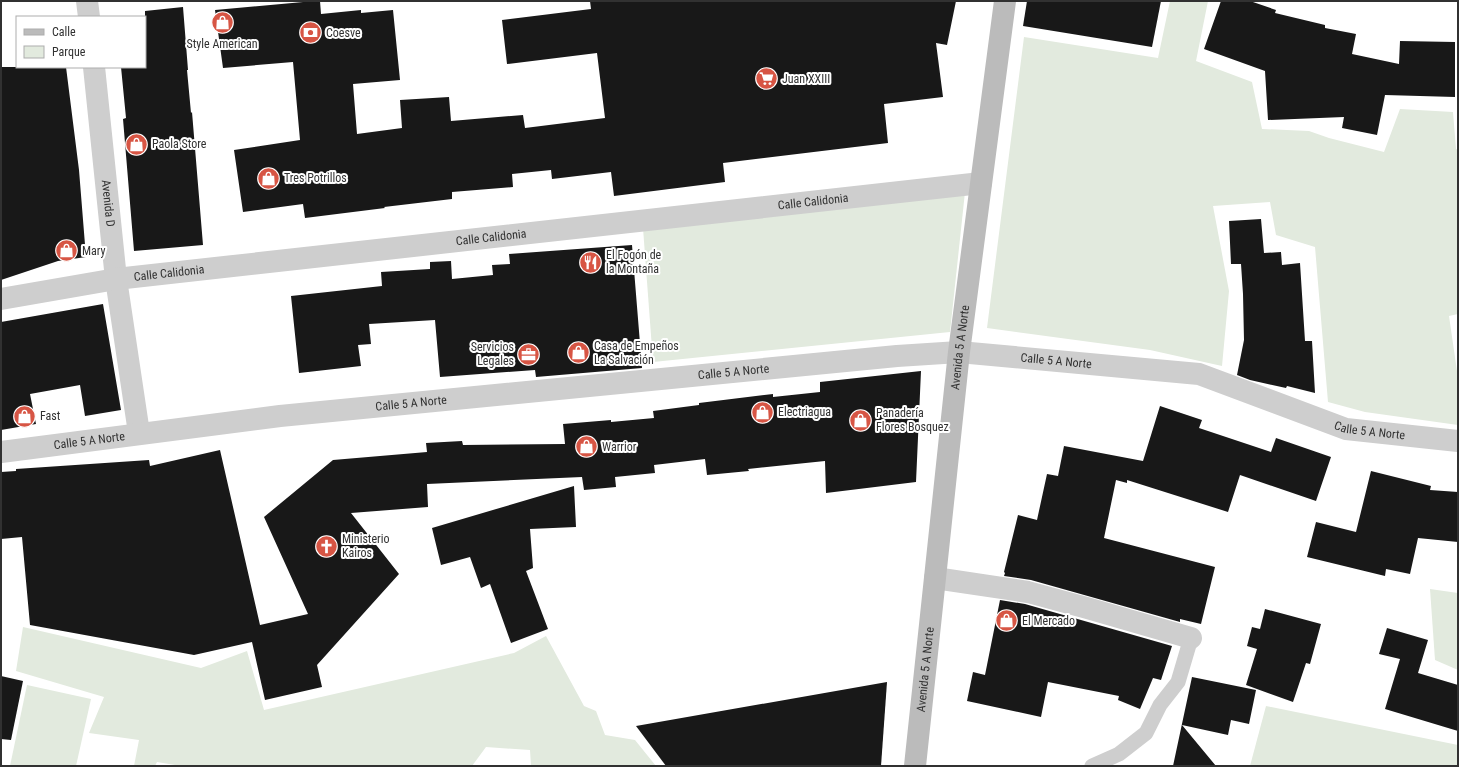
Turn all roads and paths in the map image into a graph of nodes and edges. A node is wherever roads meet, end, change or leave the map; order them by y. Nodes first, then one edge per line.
1 (87, 1) edge
2 (1005, 1) edge
3 (89, 16) edge
4 (94, 68) edge
5 (981, 183) junction
6 (116, 278) junction
7 (1, 298) edge
8 (959, 352) junction
9 (139, 434) junction
10 (1458, 441) edge
11 (1, 452) edge
12 (935, 578) junction
13 (1191, 638) joint
14 (914, 766) edge
15 (1092, 766) edge

1 - 3 street
2 - 5 main road, Avenida 5 A Norte
4 - 6 street, Avenida D
5 - 6 street, Calle Calidonia
5 - 8 main road, Avenida 5 A Norte
6 - 7 street, Calle Calidonia
6 - 9 street, Avenida D
8 - 9 street, Calle 5 A Norte
8 - 10 street, Calle 5 A Norte
8 - 12 main road, Avenida 5 A Norte
9 - 11 street, Calle 5 A Norte
12 - 13 street
12 - 14 main road, Avenida 5 A Norte
13 - 15 lane

